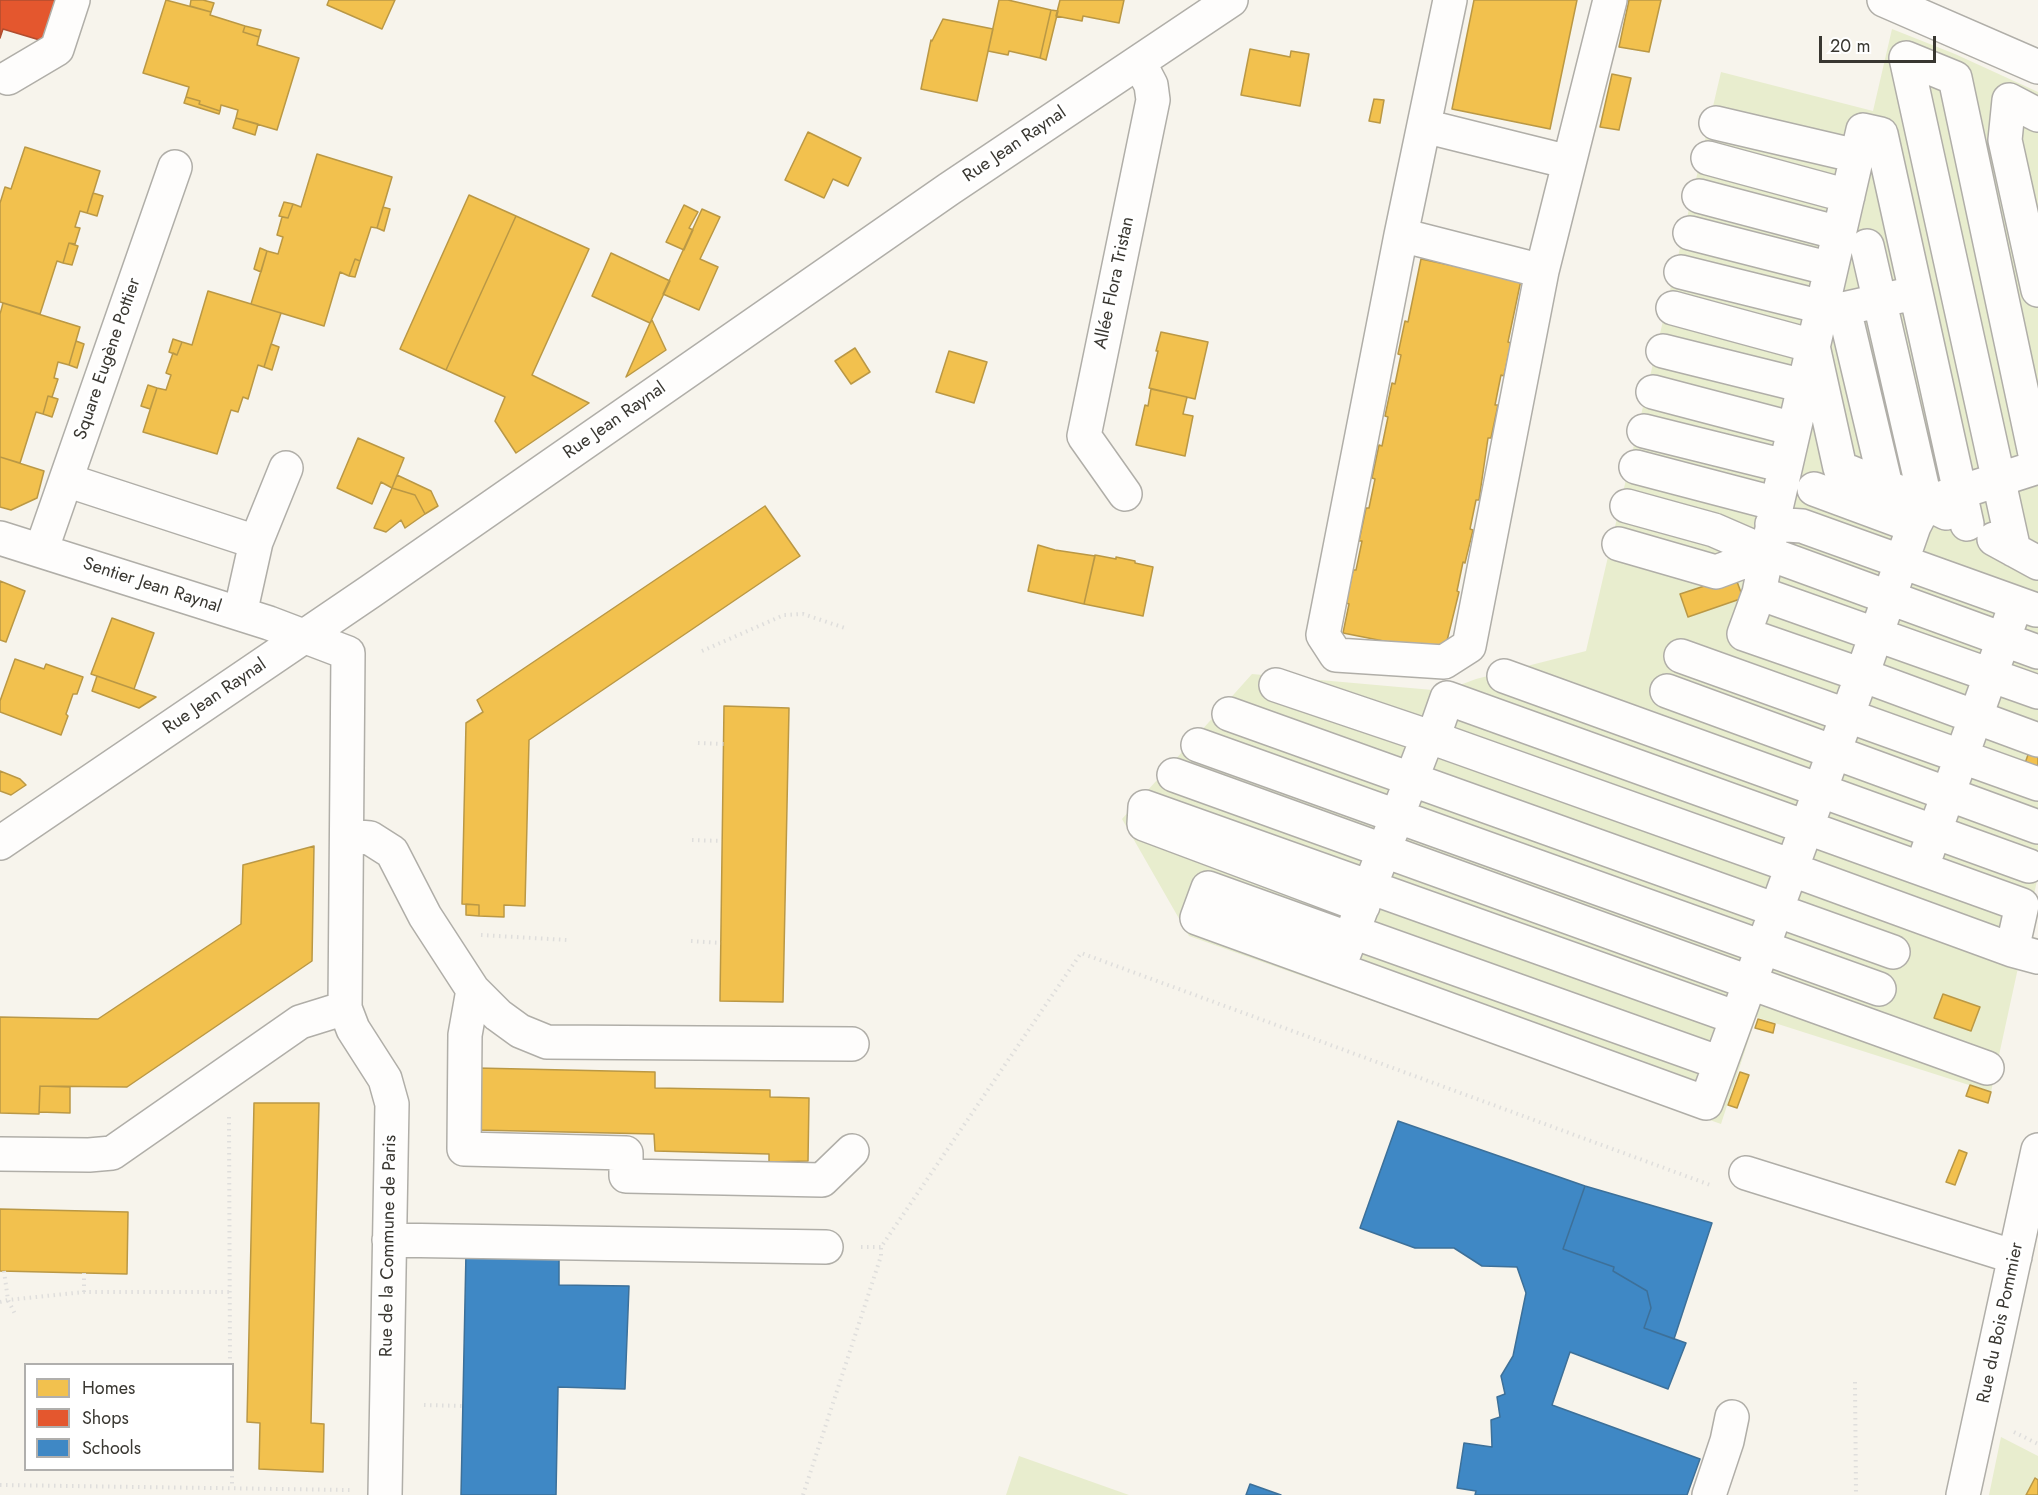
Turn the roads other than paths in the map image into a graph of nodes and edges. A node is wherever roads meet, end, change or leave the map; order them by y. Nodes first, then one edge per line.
1 (73, 0) edge
2 (1231, 0) edge
3 (1450, 0) edge
4 (1610, 0) edge
5 (1884, 0) edge
6 (1139, 62) junction
7 (2038, 67) edge
8 (8, 78) dead end
9 (2038, 115) edge
10 (1716, 123) dead end
11 (1424, 126) junction
12 (1857, 156) junction
13 (1708, 158) dead end
14 (1569, 162) junction
15 (175, 167) dead end
16 (1699, 196) dead end
17 (1848, 196) junction
18 (1690, 233) dead end
19 (1401, 235) junction
20 (1853, 240) junction
21 (1831, 269) junction
22 (1542, 271) junction
23 (1681, 272) dead end
24 (1997, 274) junction
25 (2036, 276) edge
26 (1955, 283) junction
27 (1916, 292) junction
28 (1880, 301) junction
29 (1673, 308) dead end
30 (1829, 310) junction
31 (1813, 346) junction
32 (1663, 351) dead end
33 (1804, 386) junction
34 (1653, 392) dead end
35 (1794, 429) junction
36 (1832, 429) junction
37 (1644, 431) dead end
38 (1785, 466) junction
39 (1636, 467) dead end
40 (2038, 467) edge
41 (286, 468) dead end
42 (66, 480) junction
43 (1998, 480) junction
44 (1886, 486) junction
45 (1814, 489) junction
46 (1960, 492) junction
47 (1125, 494) dead end
48 (1627, 506) dead end
49 (1920, 515) junction
50 (1967, 524) junction
51 (1779, 527) junction
52 (0, 538) edge
53 (256, 542) junction
54 (1618, 544) dead end
55 (41, 551) junction
56 (2026, 556) edge
57 (1902, 562) junction
58 (1759, 592) junction
59 (1890, 598) junction
60 (2027, 607) edge
61 (240, 614) junction
62 (1877, 635) junction
63 (304, 637) junction
64 (2003, 639) junction
65 (1763, 640) junction
66 (2038, 652) edge
67 (1681, 656) dead end
68 (1863, 675) junction
69 (1990, 675) junction
70 (1504, 676) dead end
71 (1749, 680) junction
72 (1276, 685) dead end
73 (1546, 692) junction
74 (2038, 692) edge
75 (1331, 703) junction
76 (1652, 710) junction
77 (1229, 714) dead end
78 (1736, 716) junction
79 (1847, 716) junction
80 (1976, 717) junction
81 (1533, 729) junction
82 (1433, 738) junction
83 (2038, 740) edge
84 (1198, 745) dead end
85 (1316, 746) junction
86 (1834, 752) junction
87 (1722, 755) junction
88 (1962, 757) junction
89 (1628, 763) junction
90 (1519, 769) junction
91 (1174, 775) dead end
92 (1411, 780) junction
93 (1303, 783) junction
94 (2038, 784) edge
95 (1820, 791) junction
96 (1708, 792) junction
97 (1948, 794) junction
98 (1613, 803) junction
99 (1503, 813) junction
100 (1397, 816) junction
101 (1290, 818) junction
102 (2038, 826) edge
103 (1806, 827) junction
104 (1694, 832) junction
105 (1935, 832) junction
106 (347, 836) junction
107 (0, 843) edge
108 (1598, 846) junction
109 (1491, 850) junction
110 (1384, 851) junction
111 (1274, 863) junction
112 (1792, 866) junction
113 (2029, 866) dead end
114 (1922, 869) junction
115 (1679, 875) junction
116 (1584, 884) junction
117 (1478, 885) junction
118 (1259, 905) junction
119 (1776, 910) junction
120 (1907, 912) junction
121 (1665, 913) junction
122 (1359, 916) junction
123 (1571, 919) junction
124 (1465, 921) junction
125 (1248, 937) junction
126 (1762, 947) junction
127 (1653, 948) junction
128 (1893, 952) junction
129 (1558, 954) junction
130 (2025, 954) edge
131 (1338, 969) junction
132 (1640, 983) junction
133 (1749, 983) junction
134 (1879, 989) junction
135 (473, 990) junction
136 (345, 1008) junction
137 (1737, 1018) junction
138 (1867, 1025) junction
139 (852, 1044) dead end
140 (1720, 1063) junction
141 (1987, 1068) dead end
142 (2038, 1150) edge
143 (852, 1151) dead end
144 (0, 1154) edge
145 (1732, 1181) road end
146 (2033, 1198) edge
147 (388, 1240) junction
148 (587, 1243) junction
149 (2024, 1245) edge
150 (826, 1247) dead end
151 (644, 1263) dead end
152 (1732, 1417) dead end
153 (386, 1493) edge
154 (1709, 1495) edge
155 (1963, 1495) edge

1 - 8 street
2 - 6 street, Rue Jean Raynal
3 - 11 street
4 - 14 street
5 - 7 street
6 - 47 street, Allée Flora Tristan
6 - 63 street, Rue Jean Raynal
9 - 25 street
10 - 12 street
11 - 14 street
11 - 19 street
12 - 17 street
12 - 27 street
13 - 17 street
14 - 22 street
15 - 42 street, Square Eugène Pottier
16 - 20 street
17 - 20 street
18 - 21 street
19 - 22 street
19 - 22 street
20 - 21 street
20 - 28 street
21 - 30 street
23 - 30 street
24 - 25 street
24 - 26 street
24 - 26 street
24 - 40 street
26 - 27 street
26 - 43 street
27 - 28 street
27 - 46 street
28 - 30 street
28 - 49 street
29 - 31 street
30 - 31 street
30 - 44 street
31 - 33 street
31 - 36 street
32 - 33 street
33 - 35 street
34 - 35 street
35 - 38 street
36 - 44 street
36 - 45 street
37 - 38 street
38 - 51 street
39 - 51 street
40 - 43 street
41 - 53 street
42 - 53 street
42 - 55 street, Square Eugène Pottier
43 - 46 street
43 - 56 street
44 - 49 street
45 - 49 street
45 - 51 street
46 - 49 street
46 - 50 street
48 - 51 street
49 - 50 street
49 - 57 street
50 - 56 street
51 - 54 street
51 - 57 street
51 - 58 street
51 - 59 street
52 - 55 street, Sentier Jean Raynal
53 - 61 street
55 - 61 street, Sentier Jean Raynal
57 - 59 street
57 - 60 street
58 - 62 street
58 - 65 street
59 - 62 street
59 - 64 street
60 - 64 street
61 - 63 street, Sentier Jean Raynal
62 - 68 street
62 - 69 street
63 - 106 street, Rue de la Commune de Paris
63 - 107 street, Rue Jean Raynal
64 - 66 street
64 - 69 street
65 - 68 street
65 - 71 street
67 - 71 street
68 - 79 street
68 - 80 street
69 - 74 street
69 - 80 street
70 - 73 street
71 - 78 street
71 - 79 street
72 - 75 street
73 - 76 street
73 - 81 street
75 - 82 street
75 - 85 street
76 - 78 street
76 - 87 street
76 - 89 street
77 - 85 street
78 - 86 street
78 - 87 street
79 - 86 street
79 - 88 street
80 - 83 street
80 - 88 street
81 - 82 street
81 - 89 street
81 - 90 street
82 - 90 street
82 - 92 street
84 - 93 street
85 - 92 street
85 - 93 street
86 - 95 street
86 - 97 street
87 - 95 street
87 - 96 street
88 - 94 street
88 - 97 street
89 - 96 street
89 - 98 street
90 - 98 street
90 - 99 street
91 - 101 street
92 - 99 street
92 - 100 street
93 - 100 street
93 - 101 street
95 - 103 street
95 - 105 street
96 - 103 street
96 - 104 street
97 - 102 street
97 - 105 street
98 - 104 street
98 - 108 street
99 - 108 street
99 - 109 street
100 - 109 street
100 - 110 street
101 - 110 street
101 - 111 street
103 - 112 street
103 - 114 street
104 - 112 street
104 - 115 street
105 - 113 street
105 - 114 street
106 - 135 street
106 - 136 street, Rue de la Commune de Paris
108 - 115 street
108 - 116 street
109 - 116 street
109 - 117 street
110 - 117 street
110 - 122 street
111 - 118 street
111 - 122 street
112 - 119 street
112 - 120 street
114 - 120 street
114 - 130 street
115 - 119 street
115 - 121 street
116 - 121 street
116 - 123 street
117 - 123 street
117 - 124 street
118 - 122 street
118 - 125 street
118 - 125 street
119 - 126 street
119 - 128 street
120 - 128 street
120 - 130 street
121 - 126 street
121 - 127 street
122 - 124 street
122 - 131 street
122 - 140 street
123 - 127 street
123 - 129 street
124 - 129 street
125 - 131 street
126 - 133 street
126 - 134 street
127 - 132 street
127 - 133 street
128 - 134 street
129 - 132 street
131 - 140 street
132 - 137 street
133 - 137 street
133 - 138 street
134 - 138 street
135 - 139 street
135 - 143 street
136 - 144 street
136 - 147 street, Rue de la Commune de Paris
137 - 140 street
138 - 141 street
142 - 146 street, Rue du Bois Pommier
145 - 149 street
146 - 149 street, Rue du Bois Pommier
147 - 148 street
147 - 153 street, Rue de la Commune de Paris
148 - 150 street
148 - 151 street
149 - 155 street, Rue du Bois Pommier
152 - 154 street

